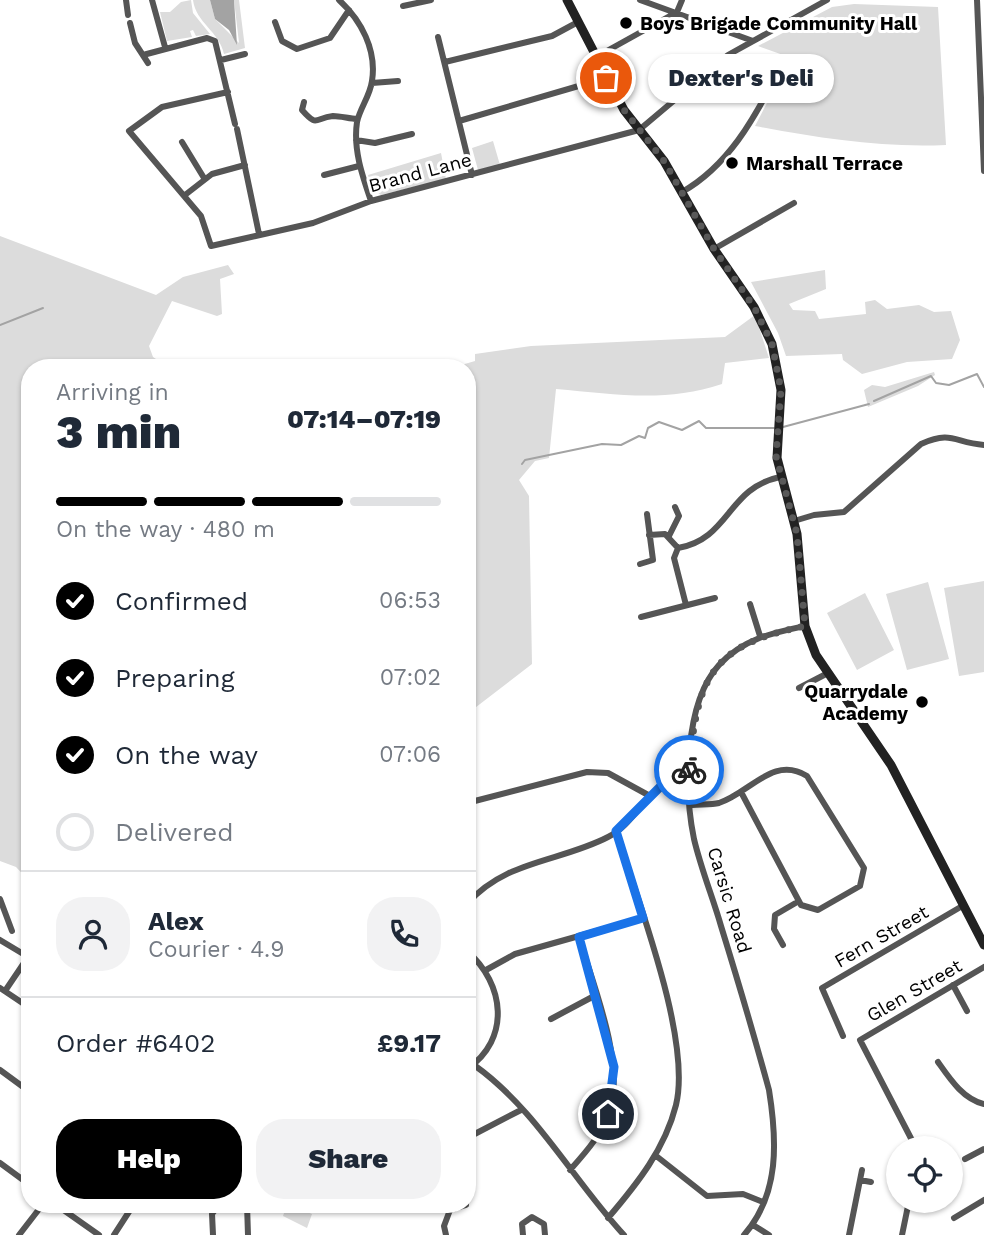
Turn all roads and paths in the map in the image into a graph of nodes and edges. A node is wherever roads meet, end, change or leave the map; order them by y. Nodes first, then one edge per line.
1 (126, 0) edge
2 (152, 0) edge
3 (339, 0) edge
4 (430, 0) edge
5 (567, 0) edge
6 (640, 0) edge
7 (682, 0) edge
8 (827, 0) edge
9 (977, 0) edge
10 (422, 2) junction
11 (406, 6) dead end
12 (349, 10) junction
13 (424, 10) dead end
14 (677, 12) junction
15 (275, 22) dead end
16 (578, 22) junction
17 (438, 37) dead end
18 (754, 41) junction
19 (164, 47) junction
20 (245, 54) dead end
21 (143, 55) junction
22 (596, 57) junction
23 (221, 60) junction
24 (446, 62) junction
25 (148, 63) dead end
26 (777, 74) dead end
27 (606, 78) junction
28 (398, 81) dead end
29 (372, 83) junction
30 (228, 92) junction
31 (303, 102) dead end
32 (357, 120) junction
33 (458, 121) junction
34 (639, 130) junction
35 (412, 134) dead end
36 (356, 140) junction
37 (182, 142) dead end
38 (245, 165) junction
39 (359, 166) junction
40 (984, 171) edge
41 (324, 175) dead end
42 (472, 175) junction
43 (204, 178) junction
44 (682, 192) junction
45 (185, 195) junction
46 (371, 201) junction
47 (794, 203) dead end
48 (259, 234) junction
49 (714, 249) junction
50 (984, 445) edge
51 (780, 477) junction
52 (675, 507) dead end
53 (647, 514) dead end
54 (794, 522) junction
55 (649, 535) junction
56 (669, 536) junction
57 (678, 548) junction
58 (640, 564) dead end
59 (715, 598) dead end
60 (750, 604) dead end
61 (686, 605) junction
62 (663, 611) junction
63 (641, 617) dead end
64 (666, 621) dead end
65 (805, 626) junction
66 (760, 636) junction
67 (828, 673) junction
68 (799, 688) dead end
69 (688, 780) junction
70 (741, 792) junction
71 (650, 796) junction
72 (476, 801) edge
73 (692, 805) junction
74 (616, 831) junction
75 (476, 894) edge
76 (0, 899) edge
77 (799, 901) junction
78 (964, 905) junction
79 (2, 912) edge
80 (643, 918) junction
81 (12, 931) dead end
82 (981, 932) edge
83 (579, 937) junction
84 (0, 940) edge
85 (783, 945) dead end
86 (984, 945) edge
87 (21, 953) edge
88 (476, 960) edge
89 (21, 967) edge
90 (984, 967) edge
91 (486, 970) junction
92 (953, 985) junction
93 (2, 989) edge
94 (596, 995) junction
95 (21, 1002) edge
96 (967, 1011) dead end
97 (551, 1018) dead end
98 (843, 1036) dead end
99 (476, 1062) edge
100 (938, 1062) dead end
101 (476, 1067) edge
102 (1, 1073) edge
103 (21, 1085) edge
104 (984, 1104) edge
105 (521, 1110) junction
106 (476, 1133) edge
107 (910, 1136) edge
108 (984, 1149) edge
109 (656, 1155) junction
110 (965, 1159) dead end
111 (0, 1163) edge
112 (570, 1170) junction
113 (862, 1170) dead end
114 (21, 1178) edge
115 (860, 1180) junction
116 (871, 1182) dead end
117 (984, 1200) edge
118 (763, 1202) junction
119 (36, 1213) edge
120 (68, 1213) edge
121 (128, 1213) edge
122 (213, 1213) edge
123 (247, 1213) edge
124 (449, 1213) edge
125 (907, 1213) edge
126 (608, 1218) junction
127 (954, 1218) dead end
128 (753, 1225) junction
129 (19, 1235) edge
130 (99, 1235) edge
131 (114, 1235) edge
132 (213, 1235) edge
133 (248, 1235) edge
134 (446, 1235) edge
135 (523, 1235) edge
136 (545, 1235) edge
137 (624, 1235) edge
138 (744, 1235) edge
139 (769, 1235) edge
140 (849, 1235) edge
141 (902, 1235) edge

1 - 21 street
2 - 19 street
3 - 12 street
4 - 10 street
5 - 16 main road
6 - 14 street
7 - 14 street
8 - 18 street
9 - 40 street
10 - 11 street
10 - 13 street
12 - 15 street
12 - 29 street
14 - 18 street
14 - 22 street
16 - 22 main road
16 - 24 street
17 - 24 street
18 - 34 street
19 - 21 street
19 - 23 street
20 - 23 street
21 - 25 street
22 - 27 main road
23 - 30 street
24 - 33 street
26 - 44 street
27 - 33 street
27 - 34 main road
28 - 29 street
29 - 32 street
30 - 38 street
30 - 45 street
31 - 32 street
32 - 36 street
33 - 42 street
34 - 42 street, Brand Lane
34 - 44 main road
35 - 36 street
36 - 39 street
37 - 43 street
38 - 43 street
38 - 48 street
39 - 41 street
39 - 46 street
42 - 46 street, Brand Lane
43 - 45 street
44 - 49 main road
45 - 48 street, Brand Lane
46 - 48 street, Brand Lane
47 - 49 street
49 - 51 main road
50 - 54 street
51 - 54 main road
51 - 57 street
52 - 56 street
53 - 55 street
54 - 65 main road
55 - 56 street
55 - 58 street
56 - 57 street
57 - 61 street
59 - 61 street
60 - 66 street
61 - 62 street
62 - 63 street
62 - 64 street
65 - 66 street, Carsic Road
65 - 67 main road
66 - 69 street, Carsic Road
67 - 68 street
67 - 78 main road
69 - 71 street
69 - 73 street, Carsic Road
70 - 73 street
70 - 77 street
70 - 77 street
71 - 72 street
71 - 74 street
73 - 118 street, Carsic Road
74 - 75 street
74 - 80 street
76 - 79 street
77 - 85 street
78 - 82 main road
78 - 98 street, Fern Street
79 - 81 street
80 - 83 street
80 - 109 street
82 - 86 main road
83 - 91 street
83 - 94 street
84 - 87 street
88 - 91 street
89 - 93 street
90 - 92 street, Glen Street
91 - 99 street
92 - 96 street
92 - 107 street, Glen Street
93 - 95 street
94 - 97 street
94 - 112 street
100 - 104 street
101 - 105 street
102 - 103 street
105 - 106 street
105 - 112 street
108 - 110 street
109 - 118 street
109 - 126 street
111 - 114 street
112 - 126 street
113 - 115 street
115 - 116 street
115 - 140 street
117 - 127 street
118 - 128 street, Carsic Road
119 - 129 street
120 - 130 street
121 - 131 street
122 - 132 street
123 - 133 street
124 - 134 street
125 - 141 street
126 - 137 street
128 - 138 street, Carsic Road
128 - 139 street
135 - 136 street

